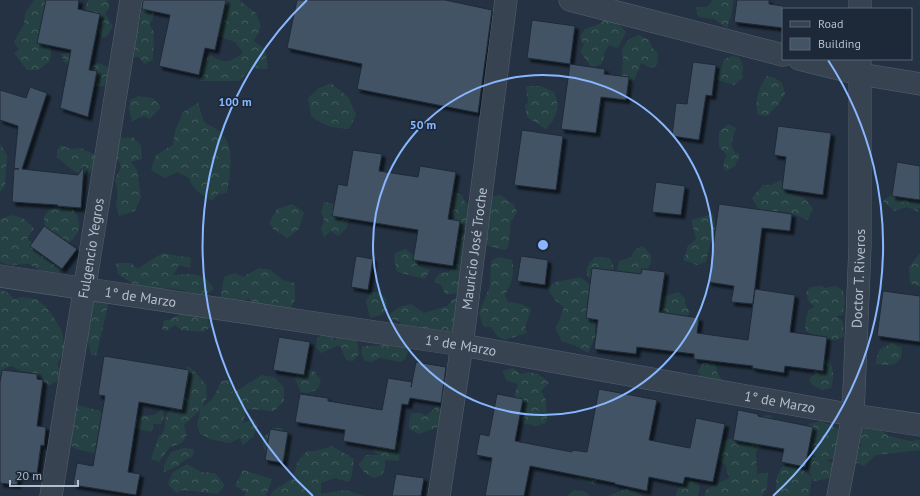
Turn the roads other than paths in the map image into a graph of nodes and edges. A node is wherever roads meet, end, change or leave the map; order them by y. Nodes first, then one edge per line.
1 (130, 0) edge
2 (506, 0) edge
3 (570, 0) edge
4 (782, 55) edge
5 (807, 60) edge
6 (860, 67) edge
7 (920, 84) edge
8 (0, 276) edge
9 (84, 288) junction
10 (462, 345) junction
11 (853, 415) junction
12 (920, 425) edge
13 (50, 496) edge
14 (439, 496) edge
15 (838, 496) edge

1 - 9 street, Fulgencio Yegros
2 - 10 street, Mauricio José Troche
3 - 4 street
5 - 6 street
6 - 7 street
6 - 11 street, Doctor T. Riveros
8 - 9 street, 1° de Marzo
9 - 10 street, 1° de Marzo
9 - 13 street, Fulgencio Yegros
10 - 11 street, 1° de Marzo
10 - 14 street, Mauricio José Troche
11 - 12 street, 1° de Marzo
11 - 15 street, Doctor T. Riveros

